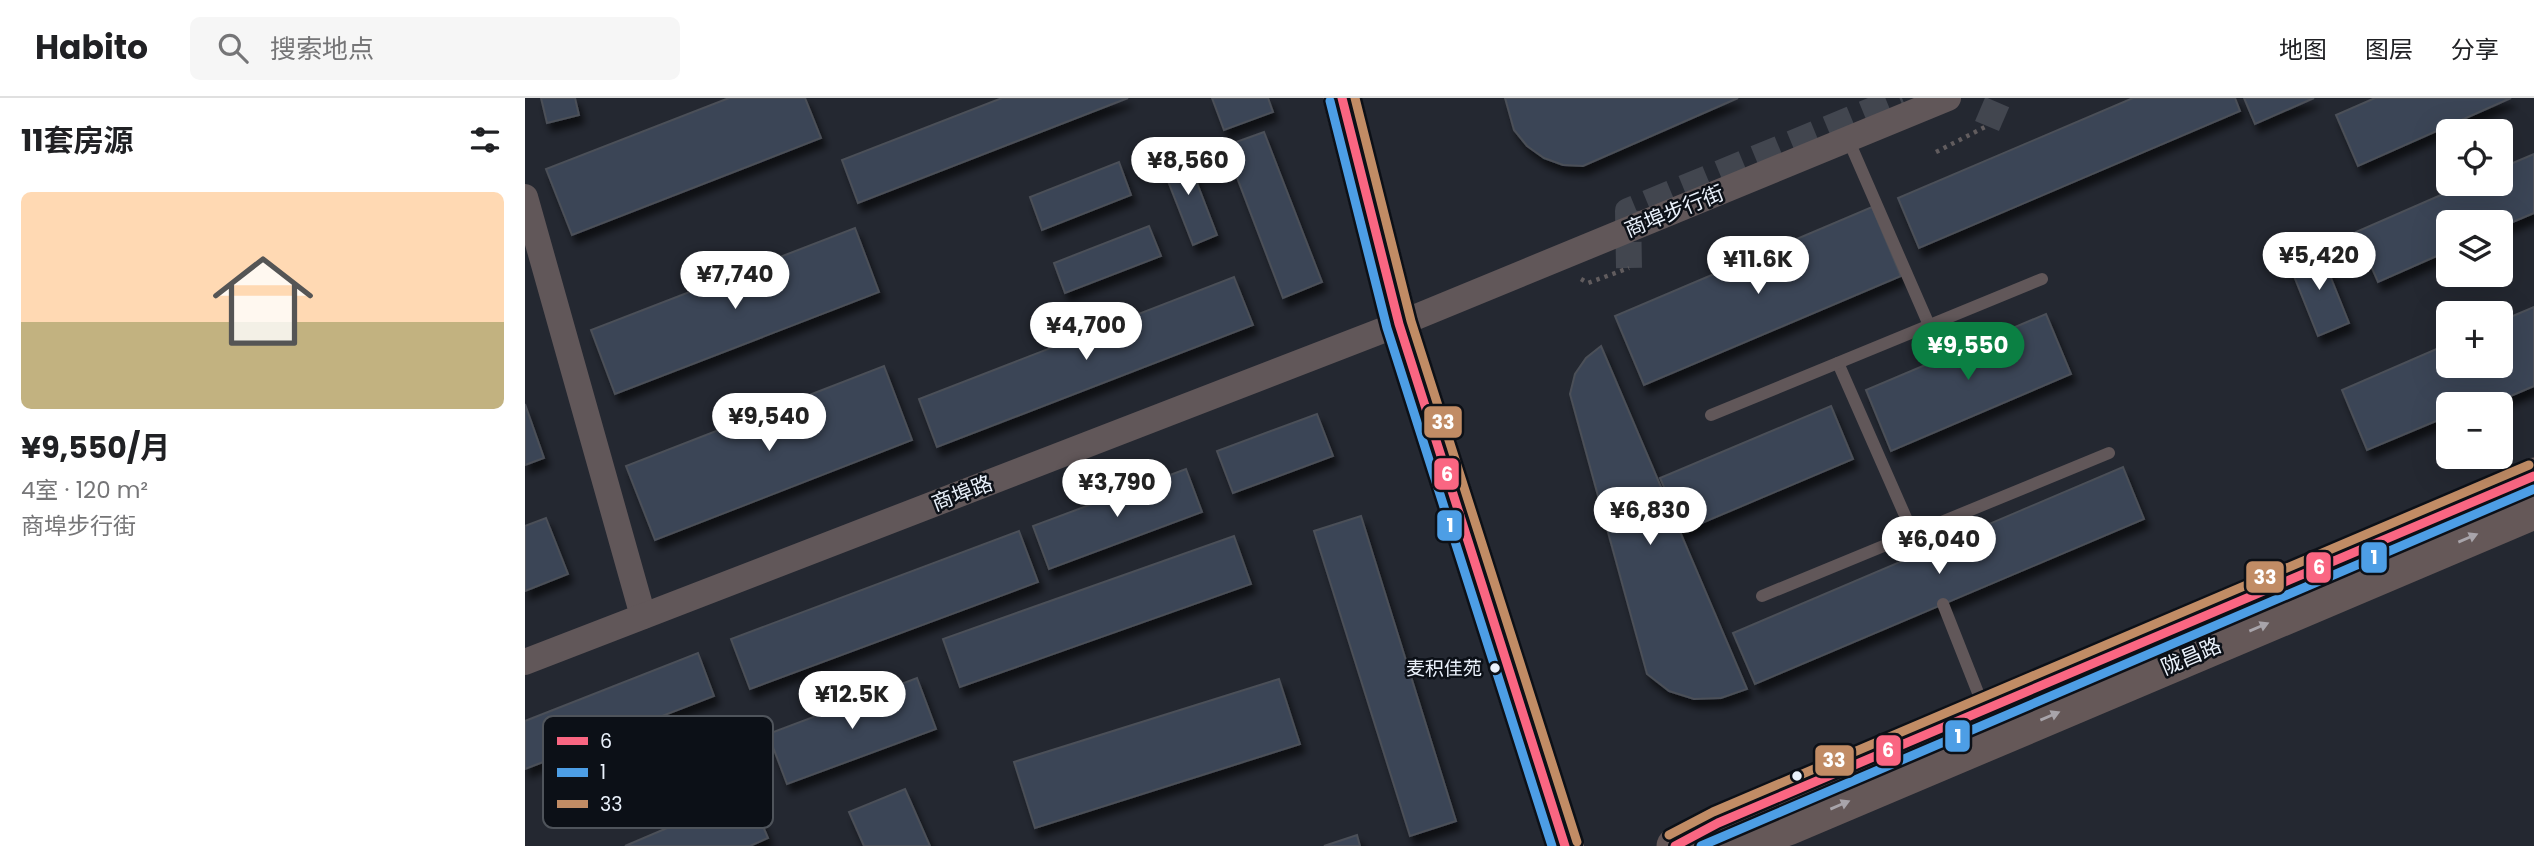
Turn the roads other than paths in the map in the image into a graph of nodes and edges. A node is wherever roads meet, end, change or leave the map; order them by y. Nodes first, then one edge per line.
1 (1342, 98) edge
2 (1948, 98) edge
3 (1848, 139) junction
4 (525, 197) edge
5 (2042, 279) dead end
6 (1399, 324) junction
7 (1929, 325) junction
8 (1837, 363) junction
9 (1711, 415) dead end
10 (2109, 453) dead end
11 (2534, 476) edge
12 (2534, 511) edge
13 (1913, 534) junction
14 (1921, 552) dead end
15 (1762, 596) dead end
16 (1943, 604) dead end
17 (643, 616) junction
18 (525, 662) edge
19 (1985, 710) junction
20 (1565, 846) edge
21 (1675, 846) edge
22 (1730, 846) edge

1 - 6 main road
2 - 3 street, 商埠步行街
3 - 6 street, 商埠步行街
3 - 7 lane
4 - 17 street
5 - 7 lane
6 - 17 street, 商埠路
6 - 20 main road
7 - 8 lane
8 - 9 lane
8 - 13 lane
10 - 13 lane
11 - 19 main road, 陇昌路
22 -> 12 main road, 陇昌路
13 - 14 lane
13 - 15 lane
16 - 19 lane
17 - 18 street, 商埠路
19 - 21 main road, 陇昌路

